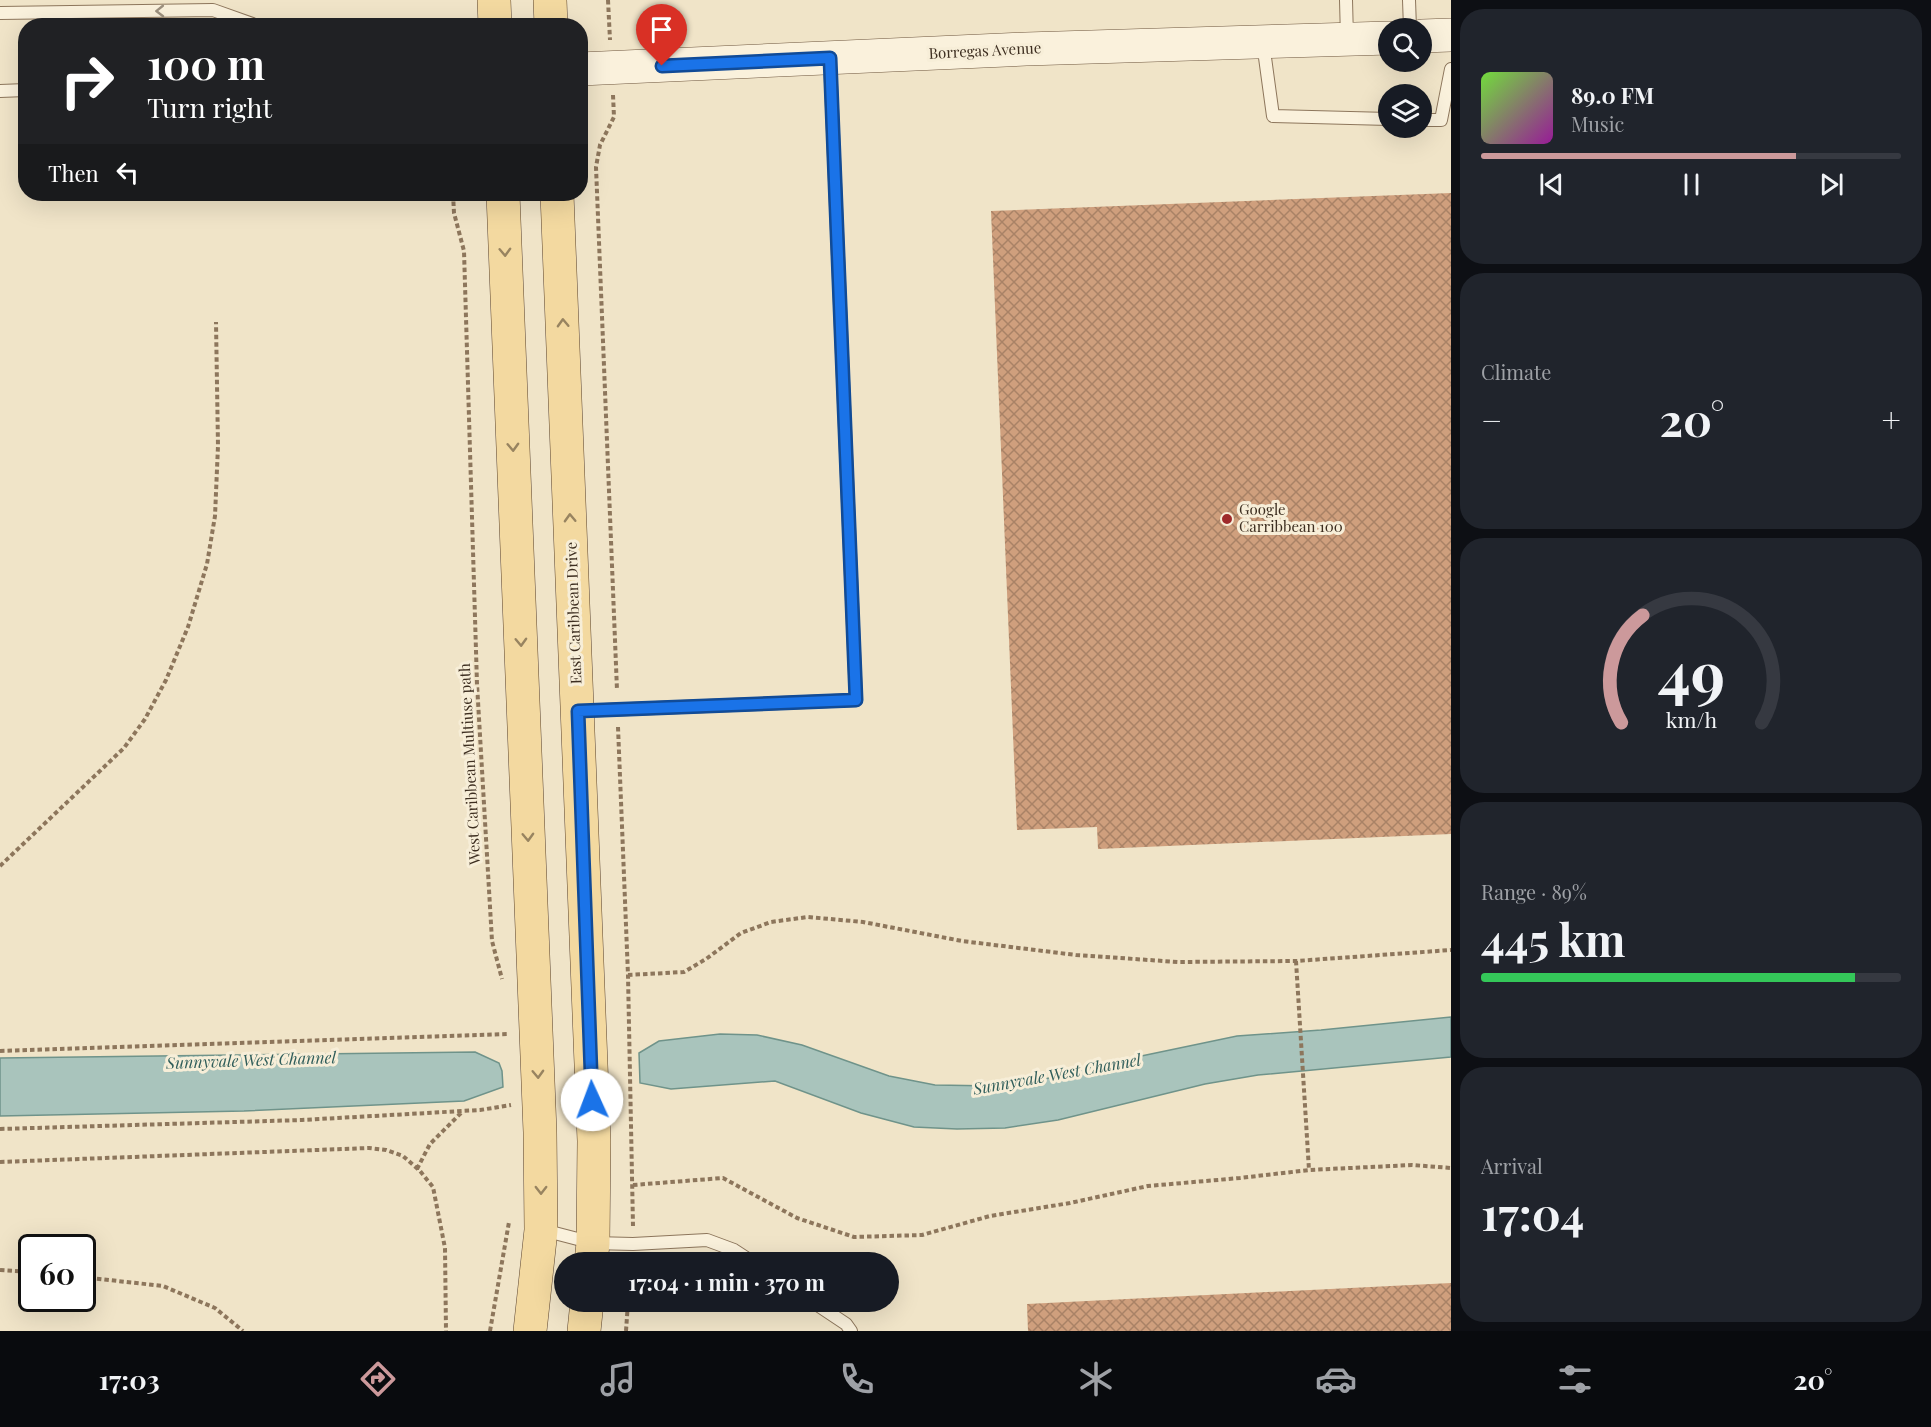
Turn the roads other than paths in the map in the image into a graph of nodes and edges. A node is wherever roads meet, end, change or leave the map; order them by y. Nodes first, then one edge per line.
1 (494, 0) edge
2 (550, 0) edge
3 (1346, 0) edge
4 (1409, 0) edge
5 (0, 13) edge
6 (236, 18) edge
7 (495, 18) edge
8 (551, 18) edge
9 (1410, 18) edge
10 (1451, 35) edge
11 (1432, 36) edge
12 (1378, 38) edge
13 (1347, 39) junction
14 (1263, 42) junction
15 (830, 58) junction
16 (588, 69) edge
17 (1451, 69) edge
18 (18, 90) edge
19 (0, 91) edge
20 (1378, 119) edge
21 (1432, 120) edge
22 (503, 201) edge
23 (557, 201) edge
24 (578, 711) junction
25 (541, 1230) junction
26 (590, 1252) edge
27 (592, 1252) edge
28 (597, 1252) edge
29 (737, 1252) edge
30 (586, 1312) edge
31 (828, 1312) edge
32 (530, 1331) edge
33 (584, 1331) edge
34 (851, 1331) edge

1 - 7 main road
2 - 8 main road
3 - 13 lane
4 - 9 lane
6 -> 5 lane
10 - 11 street
12 - 13 street, Borregas Avenue
13 - 14 street, Borregas Avenue
14 - 15 street, Borregas Avenue
14 - 20 lane
15 - 16 street, Borregas Avenue
15 - 24 lane
17 - 21 lane
18 - 19 lane
22 -> 25 main road
24 -> 23 main road, East Caribbean Drive
24 - 27 main road, East Caribbean Drive
25 - 26 lane
25 - 32 main road
28 - 29 lane
30 - 33 main road
31 - 34 lane

